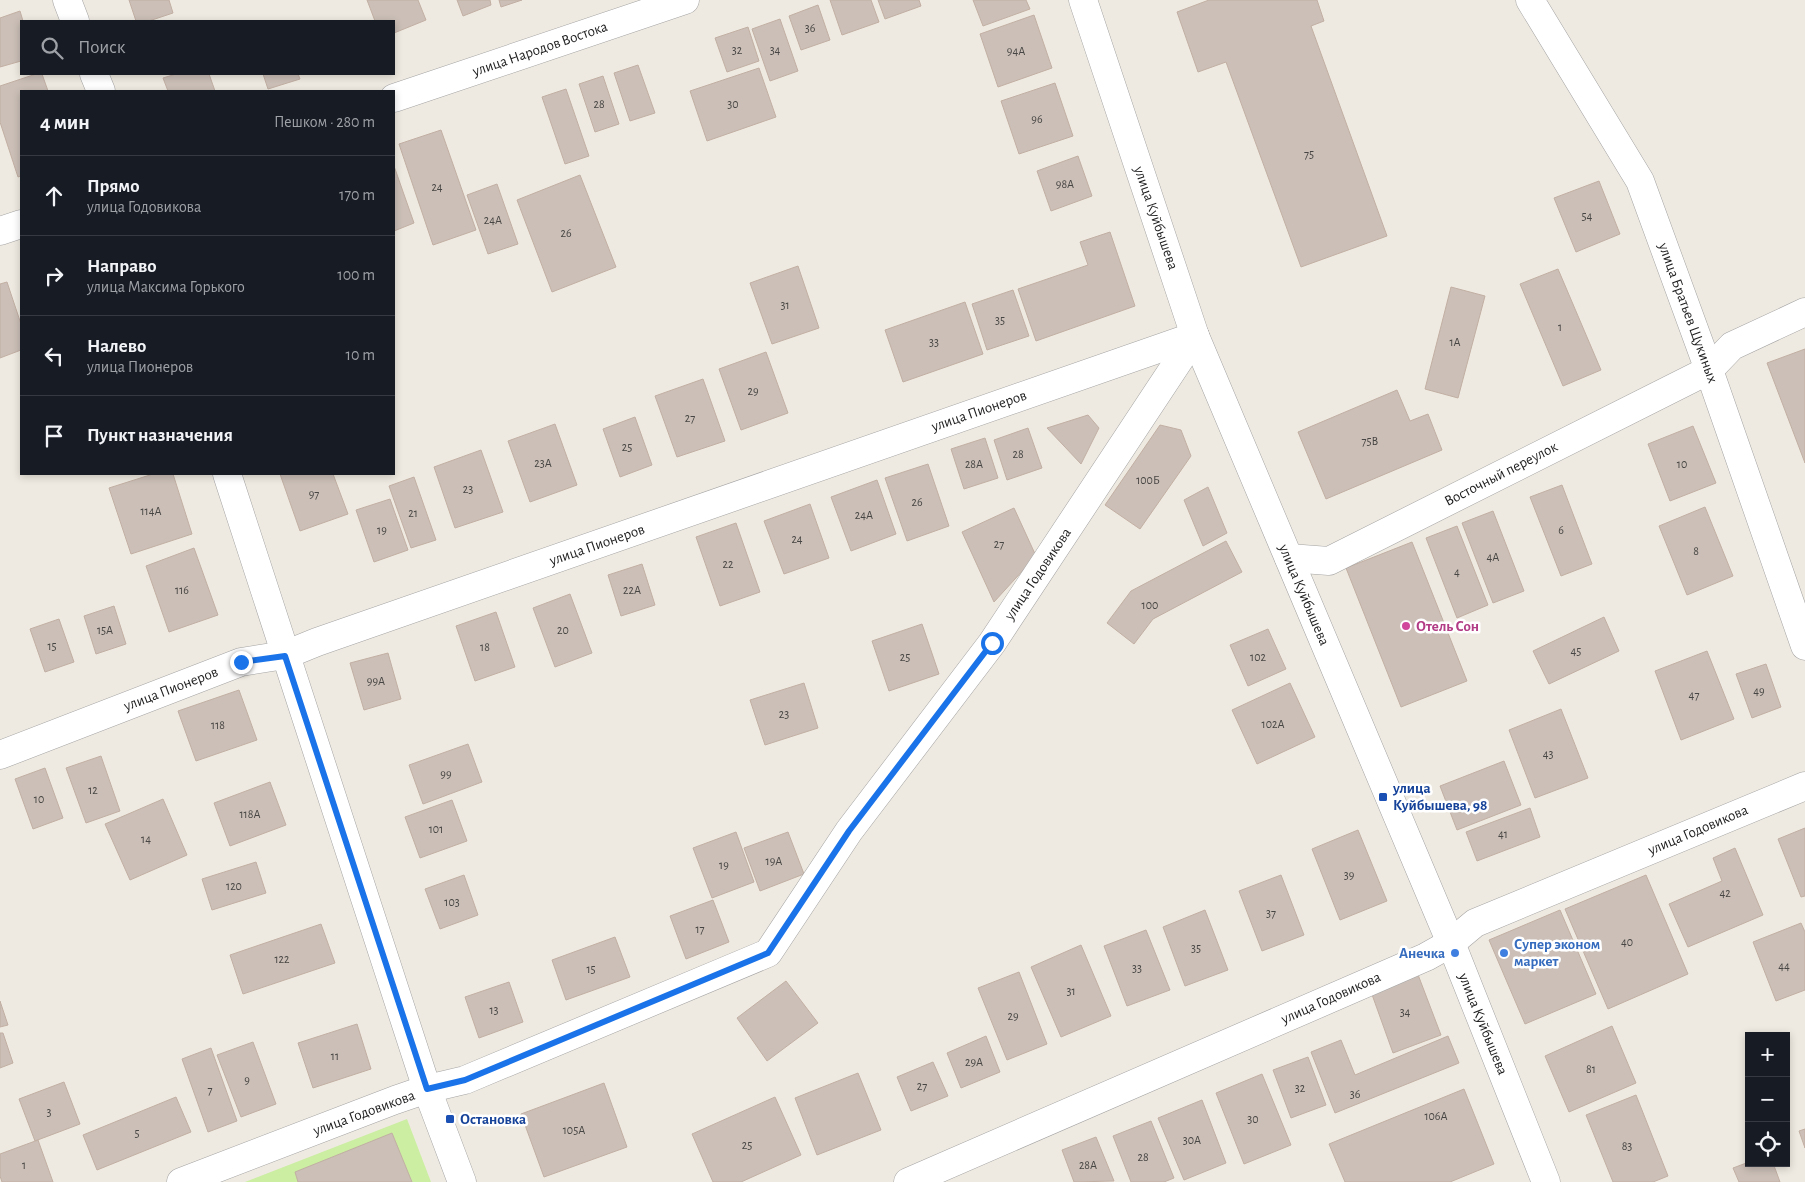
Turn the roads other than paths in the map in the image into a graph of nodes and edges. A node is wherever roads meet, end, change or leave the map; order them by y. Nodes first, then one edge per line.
1 (67, 0) edge
2 (685, 0) edge
3 (1083, 0) edge
4 (1530, 0) edge
5 (75, 20) edge
6 (94, 75) edge
7 (101, 90) edge
8 (395, 98) edge
9 (20, 224) edge
10 (0, 231) edge
11 (1805, 312) edge
12 (1195, 336) junction
13 (1708, 370) junction
14 (227, 475) edge
15 (1288, 558) junction
16 (1805, 646) edge
17 (285, 656) junction
18 (0, 755) edge
19 (1805, 786) edge
20 (1451, 943) junction
21 (427, 1089) junction
22 (181, 1182) edge
23 (462, 1182) edge
24 (908, 1182) edge
25 (1546, 1182) edge

1 - 5 street
2 - 8 street, улица Народов Востока
3 - 12 street, улица Куйбышева
4 - 13 street, улица Братьев Щукиных
6 - 7 street
9 - 10 street
11 - 13 street, Восточный переулок
12 - 15 street, улица Куйбышева
12 - 17 street, улица Пионеров
12 - 21 street, улица Годовикова
13 - 15 street, Восточный переулок
13 - 16 street, улица Братьев Щукиных
14 - 17 street
15 - 20 street, улица Куйбышева
17 - 18 street, улица Пионеров
17 - 21 street
19 - 20 street, улица Годовикова
20 - 24 street, улица Годовикова
20 - 25 street, улица Куйбышева
21 - 22 street, улица Годовикова
21 - 23 street

